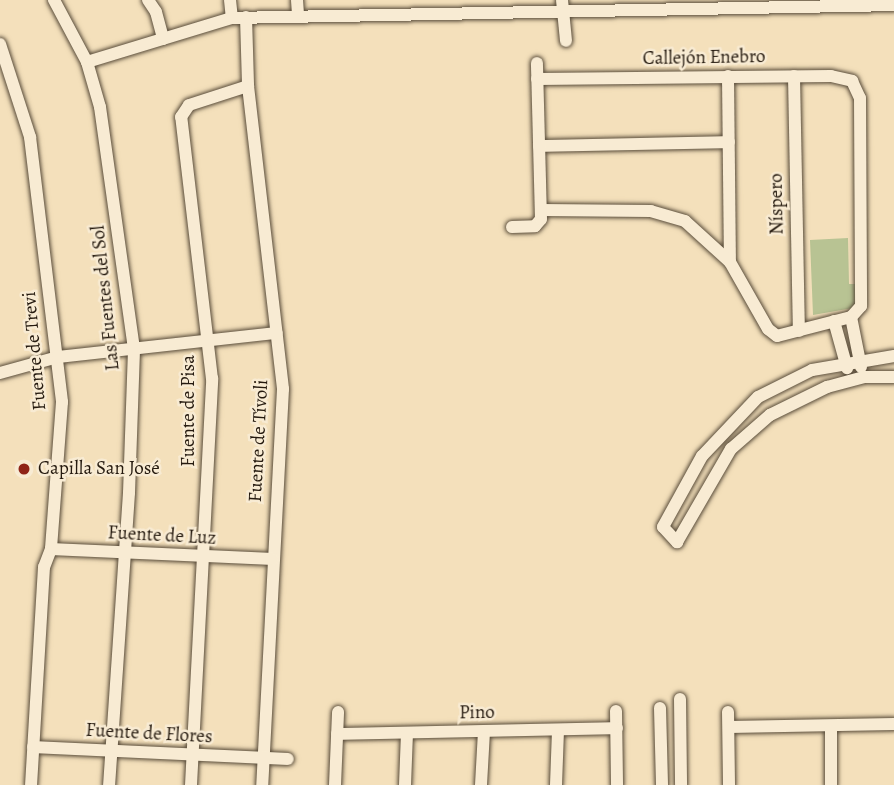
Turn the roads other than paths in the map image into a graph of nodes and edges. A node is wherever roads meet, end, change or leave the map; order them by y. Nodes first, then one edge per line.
1 (54, 0) edge
2 (148, 0) edge
3 (230, 0) edge
4 (297, 0) edge
5 (366, 0) edge
6 (699, 3) edge
7 (764, 3) edge
8 (830, 3) edge
9 (633, 4) edge
10 (563, 5) edge
11 (894, 5) edge
12 (156, 6) edge
13 (434, 6) edge
14 (501, 6) edge
15 (298, 14) junction
16 (368, 14) junction
17 (246, 17) junction
18 (232, 18) junction
19 (163, 39) junction
20 (566, 41) dead end
21 (0, 44) edge
22 (87, 62) junction
23 (537, 63) dead end
24 (728, 76) junction
25 (794, 76) junction
26 (537, 79) junction
27 (248, 86) junction
28 (729, 142) junction
29 (539, 146) junction
30 (541, 210) junction
31 (512, 227) dead end
32 (730, 262) junction
33 (851, 317) junction
34 (834, 321) junction
35 (799, 331) junction
36 (277, 333) junction
37 (208, 341) junction
38 (134, 350) junction
39 (894, 356) edge
40 (58, 357) junction
41 (860, 359) junction
42 (846, 362) junction
43 (0, 373) edge
44 (894, 377) edge
45 (857, 378) junction
46 (51, 549) junction
47 (125, 554) junction
48 (203, 557) junction
49 (273, 559) junction
50 (680, 699) dead end
51 (660, 708) dead end
52 (616, 711) dead end
53 (338, 712) dead end
54 (728, 712) dead end
55 (894, 724) edge
56 (831, 726) junction
57 (729, 727) junction
58 (617, 728) junction
59 (558, 731) junction
60 (484, 732) junction
61 (337, 734) junction
62 (407, 734) junction
63 (33, 747) junction
64 (111, 751) junction
65 (192, 756) junction
66 (264, 758) junction
67 (288, 759) dead end
68 (31, 785) edge
69 (109, 785) edge
70 (191, 785) edge
71 (262, 785) edge
72 (335, 785) edge
73 (405, 785) edge
74 (481, 785) edge
75 (556, 785) edge
76 (617, 785) edge
77 (662, 785) edge
78 (681, 785) edge
79 (729, 785) edge
80 (831, 785) edge

1 - 22 street, Las Fuentes del Sol
2 - 12 street
3 - 18 street
4 - 15 street
5 - 16 street
6 - 7 street
6 - 9 street
7 - 8 street
8 - 11 street
9 - 10 street
10 - 14 street
10 - 20 street
12 - 19 street
13 - 14 street
13 - 16 street
15 - 16 street
15 - 17 street
17 - 18 street
17 - 27 street, Fuente de Tívoli
18 - 19 street
19 - 22 street
21 - 40 street, Fuente de Trevi
22 - 38 street, Las Fuentes del Sol
23 - 26 street
24 - 25 street, Callejón Enebro
24 - 26 street, Callejón Enebro
24 - 28 street
25 - 33 street, Callejón Enebro
25 - 35 street, Níspero
26 - 29 street
27 - 36 street, Fuente de Tívoli
27 - 37 street, Fuente de Pisa
28 - 29 street
28 - 32 street
29 - 30 street
30 - 31 street
30 - 32 street
32 - 35 street
33 - 34 street
33 - 41 street
34 - 35 street
34 - 42 street
36 - 37 street
36 - 49 street, Fuente de Tívoli
37 - 38 street
37 - 48 street, Fuente de Pisa
38 - 40 street
38 - 47 street, Las Fuentes del Sol
39 - 41 street
40 - 43 street
40 - 46 street, Fuente de Trevi
41 - 42 street
41 - 45 street
42 - 45 street
42 - 45 street
44 - 45 street
46 - 47 street, Fuente de Luz
46 - 63 street, Fuente de Trevi
47 - 48 street, Fuente de Luz
47 - 64 street, Las Fuentes del Sol
48 - 49 street, Fuente de Luz
48 - 65 street, Fuente de Pisa
49 - 66 street, Fuente de Tívoli
50 - 78 street
51 - 77 street
52 - 58 street
53 - 61 street
54 - 57 street
55 - 56 street
56 - 57 street
56 - 80 street
57 - 79 street
58 - 59 street, Pino
58 - 76 street
59 - 60 street, Pino
59 - 75 street
60 - 62 street, Pino
60 - 74 street
61 - 62 street, Pino
61 - 72 street
62 - 73 street
63 - 64 street, Fuente de Flores
63 - 68 street, Fuente de Trevi
64 - 65 street, Fuente de Flores
64 - 69 street, Las Fuentes del Sol
65 - 66 street, Fuente de Flores
65 - 70 street, Fuente de Pisa
66 - 67 street, Fuente de Flores
66 - 71 street, Fuente de Tívoli

